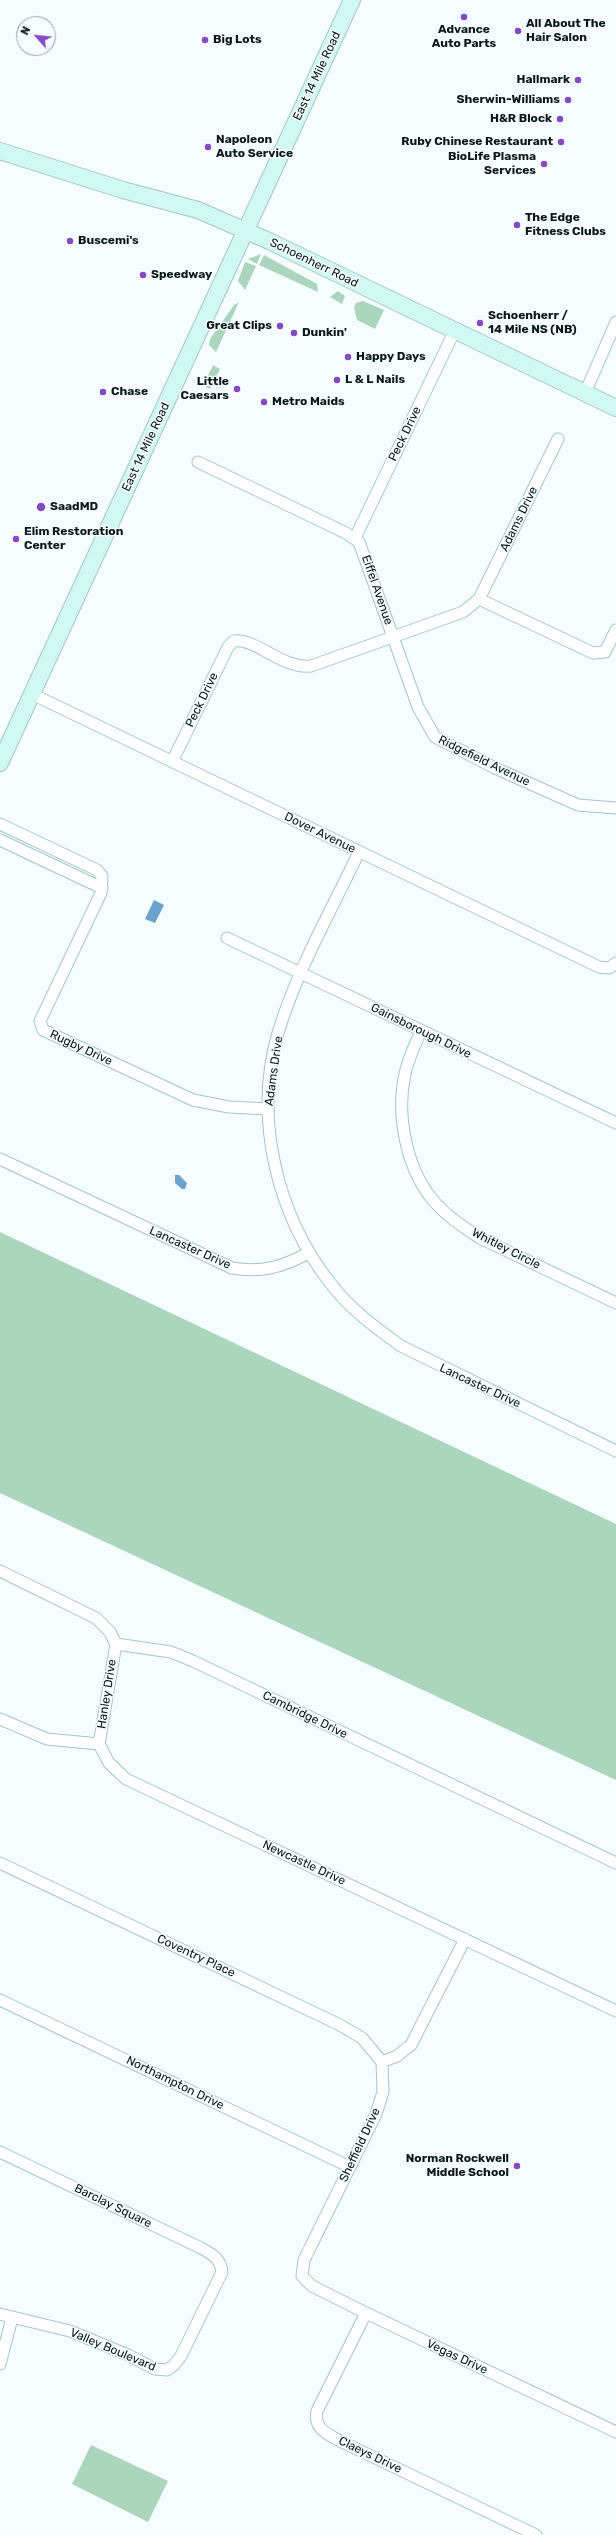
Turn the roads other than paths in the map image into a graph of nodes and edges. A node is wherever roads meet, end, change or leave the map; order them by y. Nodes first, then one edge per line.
1 (352, 0) edge
2 (0, 152) edge
3 (246, 230) junction
4 (616, 322) edge
5 (455, 330) junction
6 (585, 393) junction
7 (616, 408) edge
8 (558, 439) dead end
9 (198, 462) dead end
10 (356, 538) junction
11 (479, 599) junction
12 (616, 630) edge
13 (393, 637) junction
14 (32, 694) junction
15 (172, 762) junction
16 (0, 763) edge
17 (616, 808) edge
18 (0, 824) edge
19 (0, 840) edge
20 (359, 852) junction
21 (102, 888) junction
22 (227, 938) dead end
23 (612, 965) edge
24 (301, 974) junction
25 (421, 1031) junction
26 (268, 1109) junction
27 (616, 1123) edge
28 (0, 1159) edge
29 (308, 1253) junction
30 (616, 1303) edge
31 (616, 1451) edge
32 (0, 1571) edge
33 (116, 1644) junction
34 (0, 1718) edge
35 (99, 1744) junction
36 (0, 1863) edge
37 (616, 1863) edge
38 (465, 1939) junction
39 (0, 2000) edge
40 (616, 2011) edge
41 (382, 2062) junction
42 (0, 2152) edge
43 (350, 2167) junction
44 (222, 2264) joint
45 (302, 2276) joint
46 (366, 2313) junction
47 (0, 2314) edge
48 (12, 2318) junction
49 (0, 2364) edge
50 (616, 2432) edge
51 (536, 2535) edge

1 - 3 main road, East 14 Mile Road
2 - 3 main road, Schoenherr Road
3 - 5 main road, Schoenherr Road
3 - 14 main road, East 14 Mile Road
4 - 6 street
5 - 6 main road, Schoenherr Road
5 - 10 street, Peck Drive
6 - 7 main road, Schoenherr Road
8 - 11 street, Adams Drive
9 - 10 street
10 - 13 street, Eiffel Avenue
11 - 12 street
11 - 13 street, Eiffel Avenue
13 - 15 street, Peck Drive
13 - 17 street, Ridgefield Avenue
14 - 15 street, Dover Avenue
14 - 16 main road, East 14 Mile Road
15 - 20 street, Dover Avenue
18 - 21 street
19 - 21 street
20 - 23 street, Dover Avenue
20 - 24 street, Adams Drive
21 - 26 street, Rugby Drive
22 - 24 street, Gainsborough Drive
24 - 25 street, Gainsborough Drive
24 - 26 street, Adams Drive
25 - 27 street, Gainsborough Drive
25 - 30 street, Whitley Circle
26 - 29 street, Adams Drive
28 - 29 street, Lancaster Drive
29 - 31 street, Lancaster Drive
32 - 33 street
33 - 35 street, Hanley Drive
33 - 37 street, Cambridge Drive
34 - 35 street
35 - 38 street, Newcastle Drive
36 - 41 street, Coventry Place
38 - 40 street, Newcastle Drive
38 - 41 street
39 - 43 street, Northampton Drive
41 - 43 street, Sheffield Drive
42 - 44 street, Barclay Square
43 - 45 street, Sheffield Drive
44 - 48 street, Valley Boulevard
45 - 46 street, Vegas Drive
46 - 50 street, Vegas Drive
46 - 51 street, Claeys Drive
47 - 48 street, Valley Boulevard
48 - 49 street

